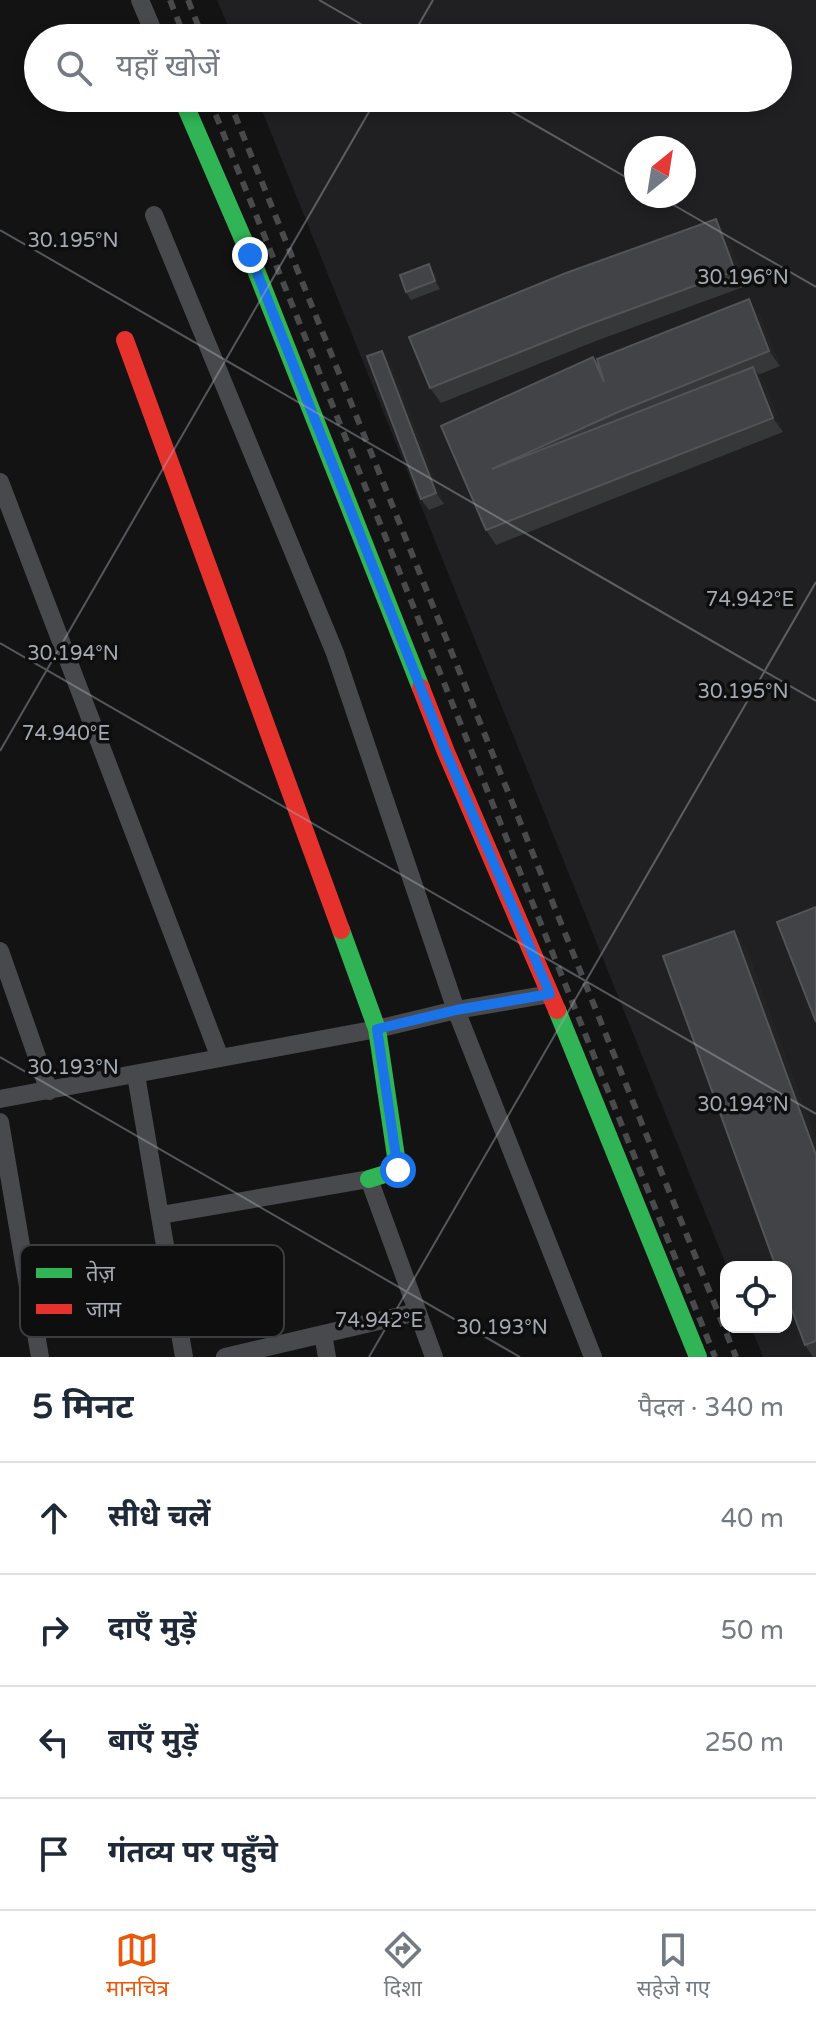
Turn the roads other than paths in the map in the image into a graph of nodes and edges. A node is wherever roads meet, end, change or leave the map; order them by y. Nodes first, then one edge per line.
1 (140, 0) edge
2 (150, 24) edge
3 (188, 112) edge
4 (154, 215) dead end
5 (125, 340) dead end
6 (0, 482) edge
7 (0, 951) edge
8 (550, 994) junction
9 (456, 1010) junction
10 (377, 1029) junction
11 (220, 1058) junction
12 (136, 1075) junction
13 (49, 1091) junction
14 (0, 1099) edge
15 (0, 1122) edge
16 (369, 1179) junction
17 (161, 1215) junction
18 (21, 1245) edge
19 (166, 1245) edge
20 (417, 1312) junction
21 (323, 1334) junction
22 (37, 1337) edge
23 (181, 1337) edge
24 (40, 1357) edge
25 (184, 1357) edge
26 (225, 1357) edge
27 (327, 1357) edge
28 (434, 1357) edge
29 (593, 1357) edge
30 (698, 1357) edge

1 - 2 street
3 - 8 street
4 - 9 street
5 - 10 street
6 - 11 street
7 - 13 street
8 - 9 street
8 - 30 street
9 - 10 street
9 - 29 street
10 - 11 street
10 - 16 street
11 - 12 street
12 - 13 street
12 - 17 street
13 - 14 street
15 - 18 street
16 - 17 street
16 - 20 street
17 - 19 street
20 - 21 street
20 - 28 street
21 - 26 street
21 - 27 street
22 - 24 street
23 - 25 street

